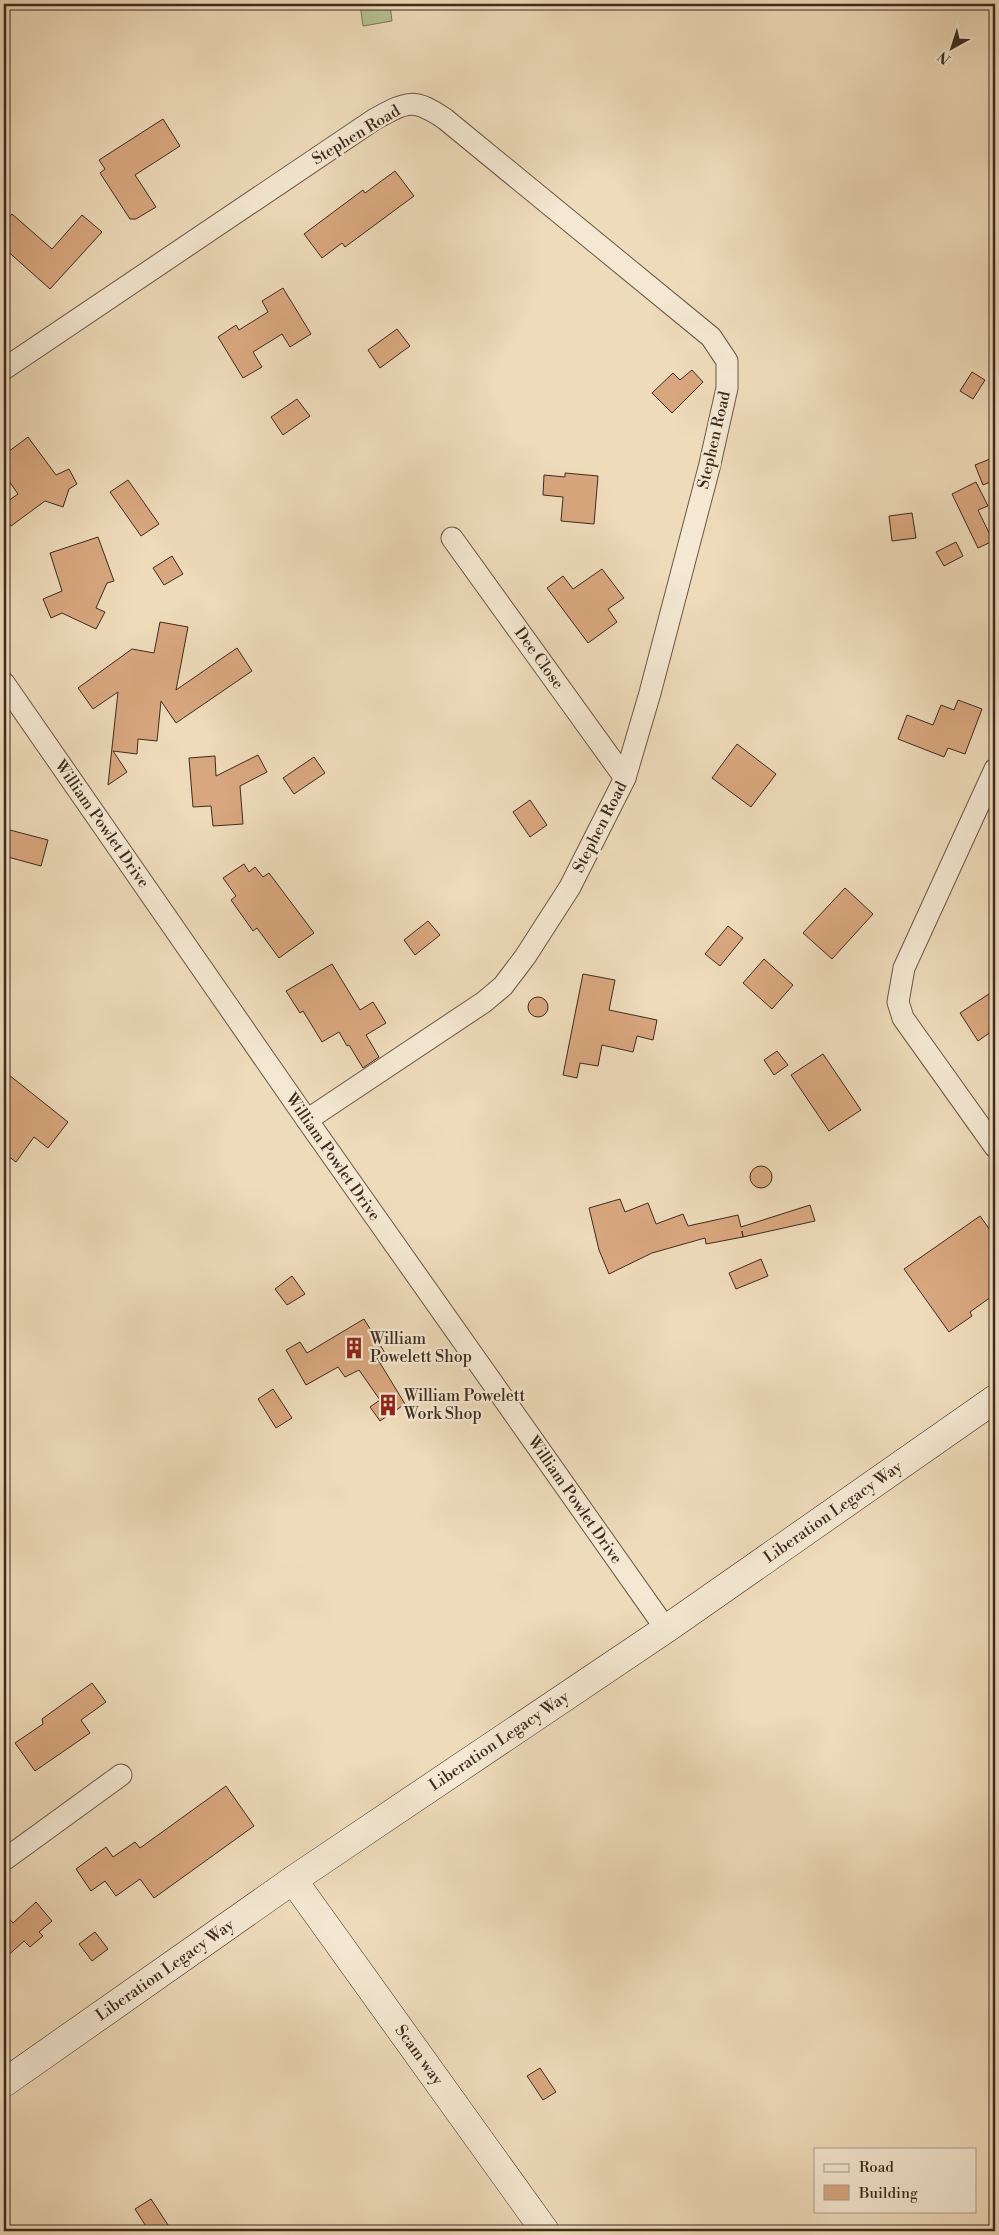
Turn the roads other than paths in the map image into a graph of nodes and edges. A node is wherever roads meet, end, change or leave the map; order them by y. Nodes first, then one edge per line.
1 (4, 369) edge
2 (452, 538) dead end
3 (4, 683) edge
4 (995, 769) edge
5 (625, 778) junction
6 (308, 1120) junction
7 (995, 1147) edge
8 (995, 1399) edge
9 (666, 1629) junction
10 (121, 1775) dead end
11 (4, 1860) edge
12 (293, 1880) junction
13 (4, 2083) edge
14 (545, 2231) edge

1 - 5 street, Stephen Road
2 - 5 street, Dee Close
3 - 6 street, William Powlet Drive
4 - 7 street
5 - 6 street, Stephen Road
6 - 9 street, William Powlet Drive
8 - 9 main road, Liberation Legacy Way
9 - 12 main road, Liberation Legacy Way
10 - 11 street
12 - 13 main road, Liberation Legacy Way
12 - 14 main road, Scam way

